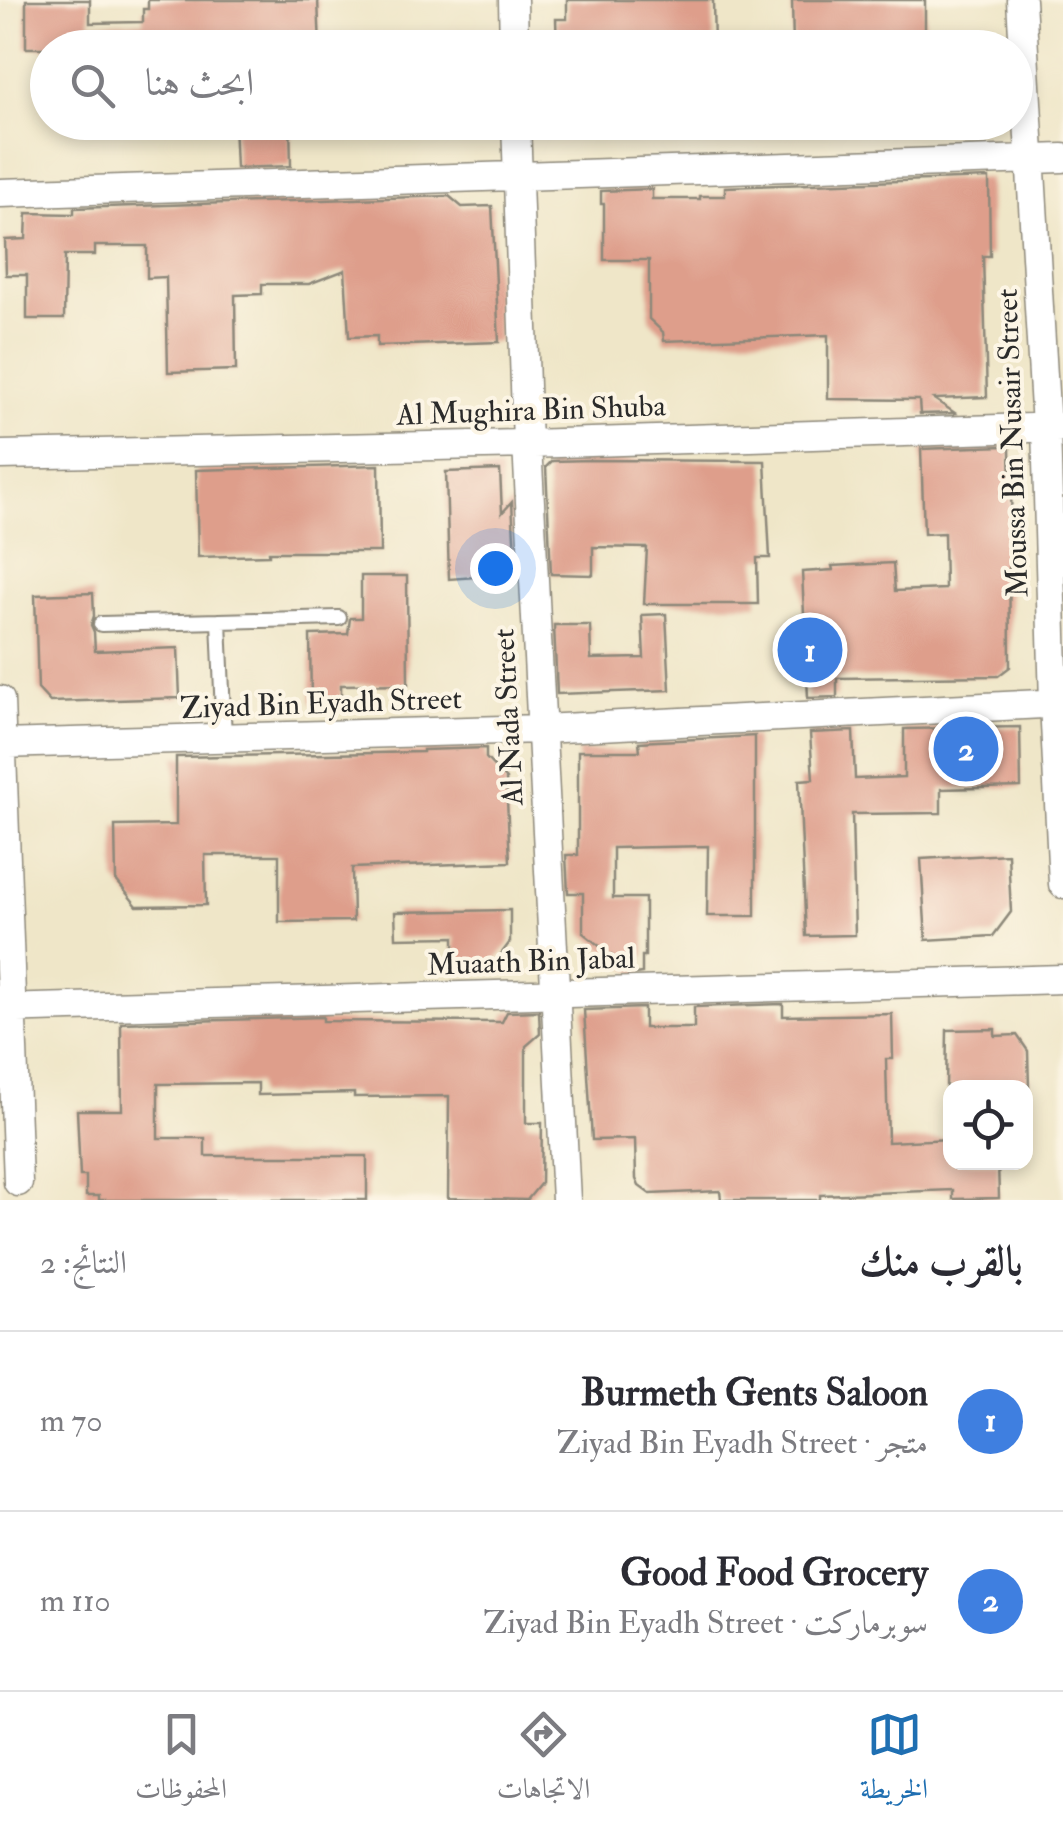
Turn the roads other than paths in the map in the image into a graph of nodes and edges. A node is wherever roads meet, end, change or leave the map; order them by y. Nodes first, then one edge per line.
1 (512, 0) edge
2 (1022, 0) edge
3 (513, 30) edge
4 (1024, 30) edge
5 (516, 140) edge
6 (1030, 140) edge
7 (1063, 158) edge
8 (1031, 159) junction
9 (517, 175) junction
10 (0, 193) edge
11 (1054, 427) edge
12 (528, 444) junction
13 (0, 454) edge
14 (339, 618) dead end
15 (219, 620) junction
16 (101, 624) dead end
17 (0, 700) edge
18 (1058, 703) edge
19 (541, 729) junction
20 (224, 738) junction
21 (1, 744) edge
22 (1063, 884) edge
23 (1063, 979) edge
24 (553, 993) junction
25 (6, 1008) edge
26 (18, 1182) dead end
27 (563, 1196) edge

1 - 3 street
2 - 4 street, Moussa Bin Nusair Street
5 - 9 street, Al Nada Street
6 - 8 street, Moussa Bin Nusair Street
7 - 8 street
8 - 9 street
8 - 11 street, Moussa Bin Nusair Street
9 - 10 street
9 - 12 street, Al Nada Street
11 - 12 street, Al Mughira Bin Shuba
11 - 18 street, Moussa Bin Nusair Street
12 - 13 street, Al Mughira Bin Shuba
12 - 19 street, Al Nada Street
14 - 15 lane
15 - 16 lane
15 - 20 lane
17 - 21 street
18 - 19 street, Ziyad Bin Eyadh Street
18 - 22 street, Moussa Bin Nusair Street
19 - 20 street, Ziyad Bin Eyadh Street
19 - 24 street, Al Nada Street
20 - 21 street, Ziyad Bin Eyadh Street
21 - 25 street
23 - 24 street, Muaath Bin Jabal
24 - 25 street, Muaath Bin Jabal
24 - 27 street, Al Nada Street
25 - 26 street

